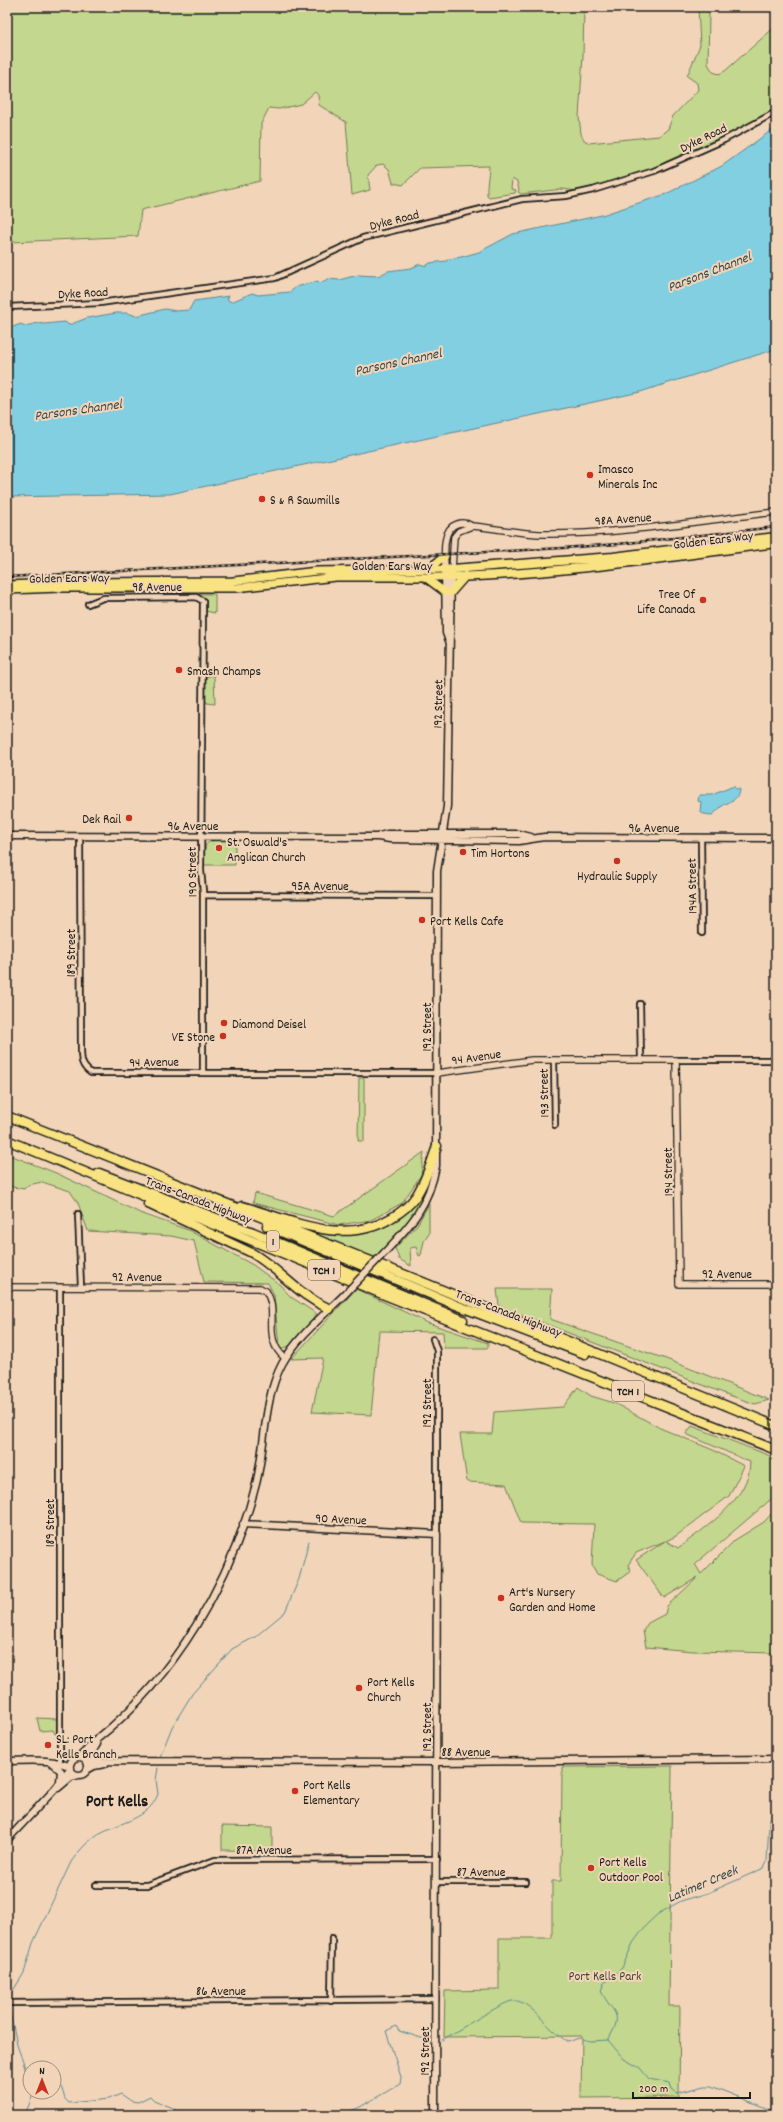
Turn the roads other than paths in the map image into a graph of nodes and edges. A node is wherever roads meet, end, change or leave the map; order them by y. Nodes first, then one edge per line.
1 (776, 112) edge
2 (7, 307) edge
3 (776, 512) edge
4 (472, 526) junction
5 (776, 537) edge
6 (776, 543) edge
7 (445, 556) junction
8 (428, 569) junction
9 (448, 573) junction
10 (465, 576) junction
11 (425, 578) junction
12 (7, 585) edge
13 (7, 590) edge
14 (448, 592) junction
15 (202, 599) joint
16 (88, 604) dead end
17 (7, 836) edge
18 (80, 836) junction
19 (201, 836) junction
20 (441, 837) junction
21 (701, 838) junction
22 (776, 838) edge
23 (203, 895) junction
24 (437, 896) junction
25 (702, 933) dead end
26 (640, 1004) dead end
27 (554, 1060) junction
28 (641, 1060) junction
29 (676, 1060) junction
30 (776, 1060) edge
31 (84, 1068) joint
32 (203, 1072) junction
33 (437, 1073) junction
34 (7, 1116) edge
35 (555, 1126) dead end
36 (7, 1140) edge
37 (437, 1146) junction
38 (114, 1185) junction
39 (196, 1192) junction
40 (78, 1214) dead end
41 (678, 1284) joint
42 (776, 1284) edge
43 (7, 1287) edge
44 (60, 1287) junction
45 (81, 1287) junction
46 (330, 1309) junction
47 (433, 1339) dead end
48 (535, 1353) junction
49 (285, 1358) junction
50 (776, 1426) edge
51 (776, 1450) edge
52 (243, 1524) junction
53 (437, 1534) junction
54 (102, 1736) junction
55 (93, 1748) junction
56 (76, 1758) junction
57 (60, 1759) junction
58 (776, 1759) edge
59 (7, 1761) edge
60 (87, 1761) junction
61 (105, 1761) junction
62 (49, 1762) junction
63 (437, 1762) junction
64 (70, 1768) junction
65 (87, 1770) junction
66 (79, 1775) junction
67 (60, 1781) junction
68 (55, 1789) junction
69 (7, 1840) edge
70 (437, 1859) junction
71 (436, 1882) junction
72 (526, 1882) dead end
73 (96, 1885) dead end
74 (332, 1938) dead end
75 (436, 1999) junction
76 (331, 2001) junction
77 (7, 2003) edge
78 (435, 2115) edge

1 - 2 street, Dyke Road
3 - 4 street, 98A Avenue
4 - 7 street, 192 Street
4 - 9 street, 192 Street
5 - 9 highway, Golden Ears Way
6 - 10 highway, Golden Ears Way
7 - 8 main road
7 - 9 street, 192 Street
8 - 9 main road, Golden Ears Way
8 - 12 main road, Golden Ears Way
9 - 10 highway, Golden Ears Way
9 - 11 main road, Golden Ears Way
9 - 14 main road, 192 Street
10 - 14 highway
11 - 13 main road, Golden Ears Way
11 - 14 main road
14 - 20 main road, 192 Street
15 - 16 street, 98 Avenue
15 - 19 street, 190 Street
17 - 18 main road, 96 Avenue
18 - 19 main road, 96 Avenue
18 - 31 street, 189 Street
19 - 20 main road, 96 Avenue
19 - 23 street, 190 Street
20 - 21 main road, 96 Avenue
20 - 24 main road, 192 Street
21 - 22 main road, 96 Avenue
21 - 25 street, 194A Street
23 - 24 street, 95A Avenue
23 - 32 street, 190 Street
24 - 33 main road, 192 Street
26 - 28 street
27 - 28 street, 94 Avenue
27 - 33 street, 94 Avenue
27 - 35 street, 193 Street
28 - 29 street, 94 Avenue
29 - 30 street, 94 Avenue
29 - 41 street, 194 Street
31 - 32 street, 94 Avenue
32 - 33 street, 94 Avenue
33 - 37 main road, 192 Street
34 - 39 highway, Trans-Canada Highway / TCH 1
36 - 38 highway, Trans-Canada Highway / TCH 1
36 - 48 highway, Trans-Canada Highway / 1
37 - 39 highway
37 - 46 main road, 192 Street, bridge
38 - 46 highway
38 - 48 highway, Trans-Canada Highway / TCH 1
39 - 50 highway, Trans-Canada Highway / TCH 1
40 - 45 street
41 - 42 street, 92 Avenue
43 - 44 street, 92 Avenue
44 - 45 street, 92 Avenue
44 - 57 street, 189 Street
45 - 49 street, 92 Avenue
46 - 49 main road, 192 Street
47 - 53 street, 192 Street
48 - 51 highway, Trans-Canada Highway / TCH 1
49 - 52 main road, 192 Street
52 - 53 main road, 90 Avenue
52 - 54 main road, 192 Street
53 - 63 main road, 192 Street
54 - 55 main road
54 - 56 main road
55 - 60 main road
55 - 61 main road
56 - 57 main road
56 - 60 main road
56 - 64 main road
57 - 62 main road
58 - 63 main road, 88 Avenue
59 - 62 main road
60 - 61 main road, 88 Avenue
60 - 65 main road
61 - 63 main road, 88 Avenue
61 - 65 main road, 88 Avenue
62 - 64 main road
62 - 67 main road
63 - 70 main road, 192 Street
64 - 66 main road
64 - 67 main road
65 - 66 main road
66 - 68 main road
67 - 68 main road
68 - 69 main road
70 - 71 main road, 192 Street
70 - 73 street, 87A Avenue
71 - 72 street, 87 Avenue
71 - 75 main road, 192 Street
74 - 76 street
75 - 76 street, 86 Avenue
75 - 78 main road, 192 Street
76 - 77 street, 86 Avenue

